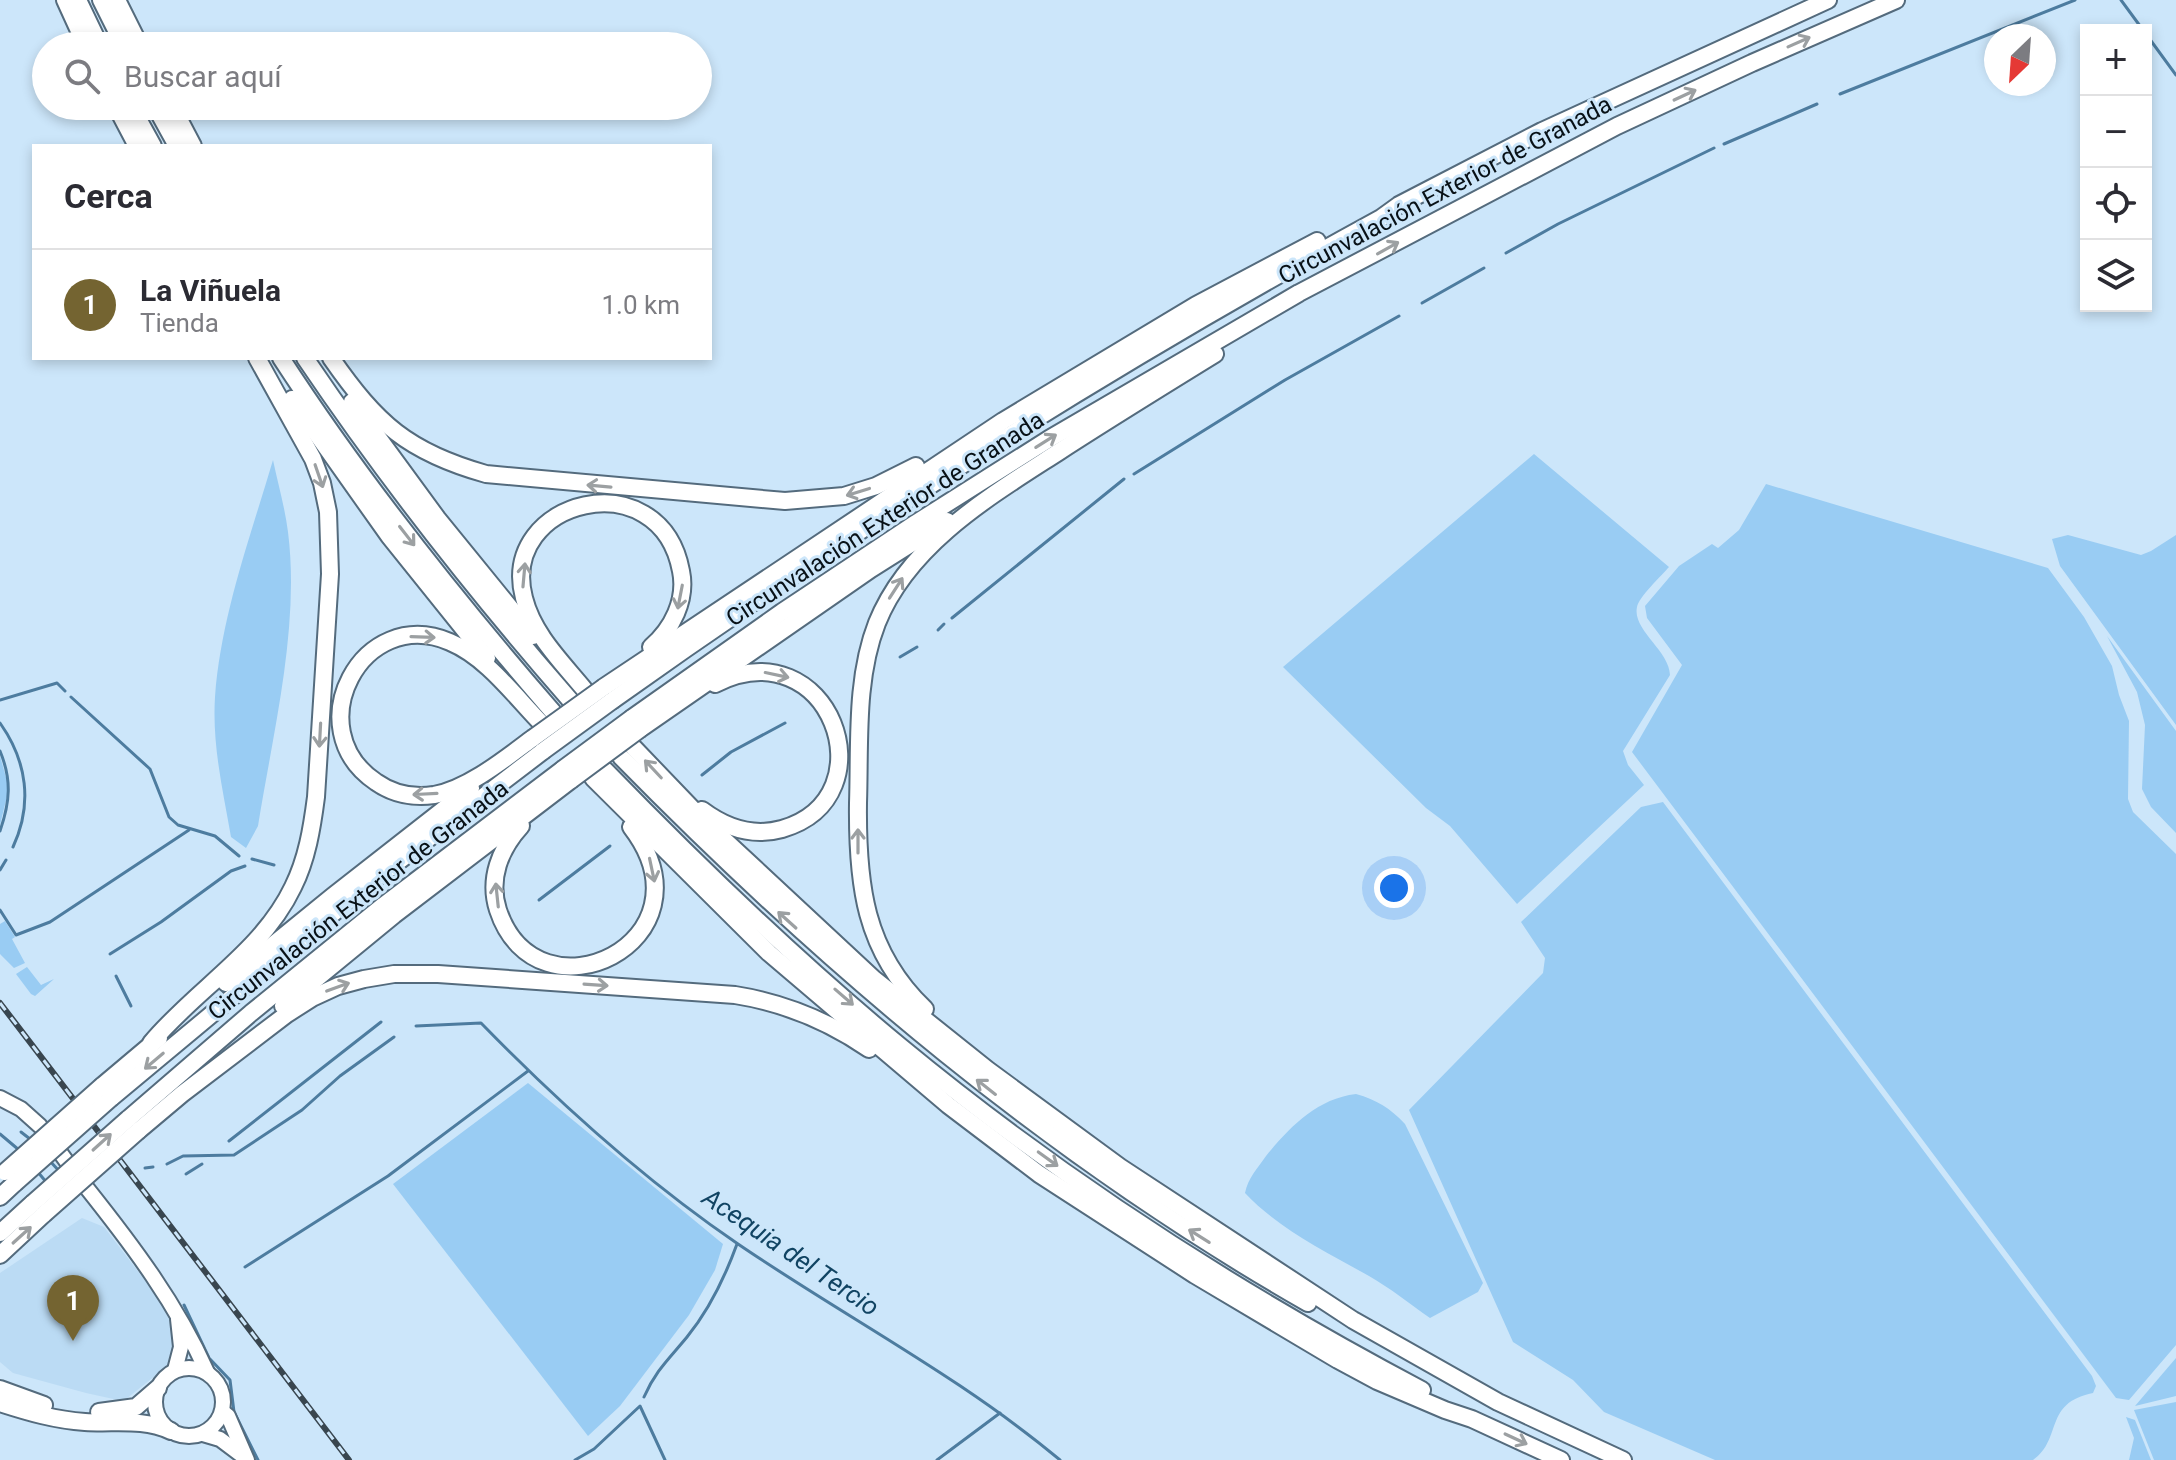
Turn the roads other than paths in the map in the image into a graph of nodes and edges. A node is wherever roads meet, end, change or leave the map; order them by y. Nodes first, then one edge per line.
1 (65, 0) edge
2 (78, 0) edge
3 (101, 0) edge
4 (117, 0) edge
5 (1828, 0) edge
6 (1896, 0) edge
7 (80, 32) edge
8 (93, 32) edge
9 (117, 32) edge
10 (133, 32) edge
11 (123, 120) edge
12 (139, 120) edge
13 (163, 120) edge
14 (179, 120) edge
15 (136, 144) edge
16 (152, 144) edge
17 (176, 144) edge
18 (192, 144) edge
19 (1399, 205) junction
20 (1319, 285) junction
21 (258, 360) edge
22 (265, 360) edge
23 (282, 360) edge
24 (306, 360) edge
25 (323, 360) edge
26 (333, 360) edge
27 (1003, 421) junction
28 (1007, 486) junction
29 (566, 668) junction
30 (630, 668) junction
31 (584, 689) dead end
32 (511, 692) junction
33 (570, 700) dead end
34 (678, 702) junction
35 (604, 714) junction
36 (636, 724) junction
37 (542, 731) junction
38 (571, 756) junction
39 (496, 766) junction
40 (673, 790) junction
41 (548, 797) junction
42 (616, 802) junction
43 (151, 1043) junction
44 (988, 1070) junction
45 (106, 1092) junction
46 (182, 1094) junction
47 (0, 1098) edge
48 (948, 1105) junction
49 (0, 1106) edge
50 (21, 1109) junction
51 (133, 1125) junction
52 (40, 1126) dead end
53 (7, 1177) edge
54 (86, 1187) dead end
55 (0, 1197) edge
56 (39, 1209) junction
57 (0, 1233) edge
58 (0, 1255) edge
59 (177, 1314) junction
60 (175, 1370) junction
61 (207, 1372) junction
62 (158, 1388) junction
63 (0, 1389) edge
64 (0, 1403) edge
65 (223, 1412) junction
66 (1472, 1419) junction
67 (171, 1431) junction
68 (203, 1434) junction
69 (247, 1460) edge
70 (1561, 1460) edge
71 (1611, 1460) edge
72 (1623, 1460) edge

1 - 7 highway
2 - 8 highway
3 - 9 highway
4 - 10 highway
5 - 19 highway, Circunvalación Exterior de Granada
20 -> 6 highway, Circunvalación Exterior de Granada
11 - 15 highway
12 - 16 highway
13 - 17 highway
14 - 18 highway
19 - 27 highway
19 - 35 highway, Circunvalación Exterior de Granada
20 - 28 highway
36 -> 20 highway, Circunvalación Exterior de Granada
21 -> 43 highway
22 - 32 highway
23 -> 37 highway
24 - 33 highway
25 - 29 highway
27 -> 26 highway
27 - 30 highway
28 - 34 highway
44 -> 28 highway
29 -> 30 highway
29 - 31 highway
30 - 35 highway
32 - 37 highway
39 -> 32 highway
34 - 36 highway
34 -> 40 highway
35 - 37 highway, Circunvalación Exterior de Granada, bridge
36 - 38 highway, Circunvalación Exterior de Granada, bridge
37 - 39 highway
37 -> 45 highway, Circunvalación Exterior de Granada
38 - 41 highway
38 - 51 highway, Circunvalación Exterior de Granada
39 - 43 highway
40 - 44 highway
40 - 71 highway
42 -> 41 highway
41 - 46 highway
42 - 48 highway
42 -> 66 highway
43 - 45 highway
44 - 72 highway
45 - 53 highway, Circunvalación Exterior de Granada, bridge
46 -> 48 highway
46 - 51 highway
47 - 50 highway
48 - 66 highway
49 - 50 highway
50 - 52 highway
56 -> 51 highway, Circunvalación Exterior de Granada, bridge
53 - 55 highway, Circunvalación Exterior de Granada
54 - 59 highway
56 - 57 highway, Circunvalación Exterior de Granada
58 -> 56 highway
59 - 60 highway
59 - 61 highway
60 - 61 highway
60 - 62 highway
61 - 65 highway
62 - 63 highway
62 - 67 highway
64 - 67 highway
65 - 68 highway
65 - 69 highway
66 -> 70 highway
67 - 68 highway
68 - 69 highway

